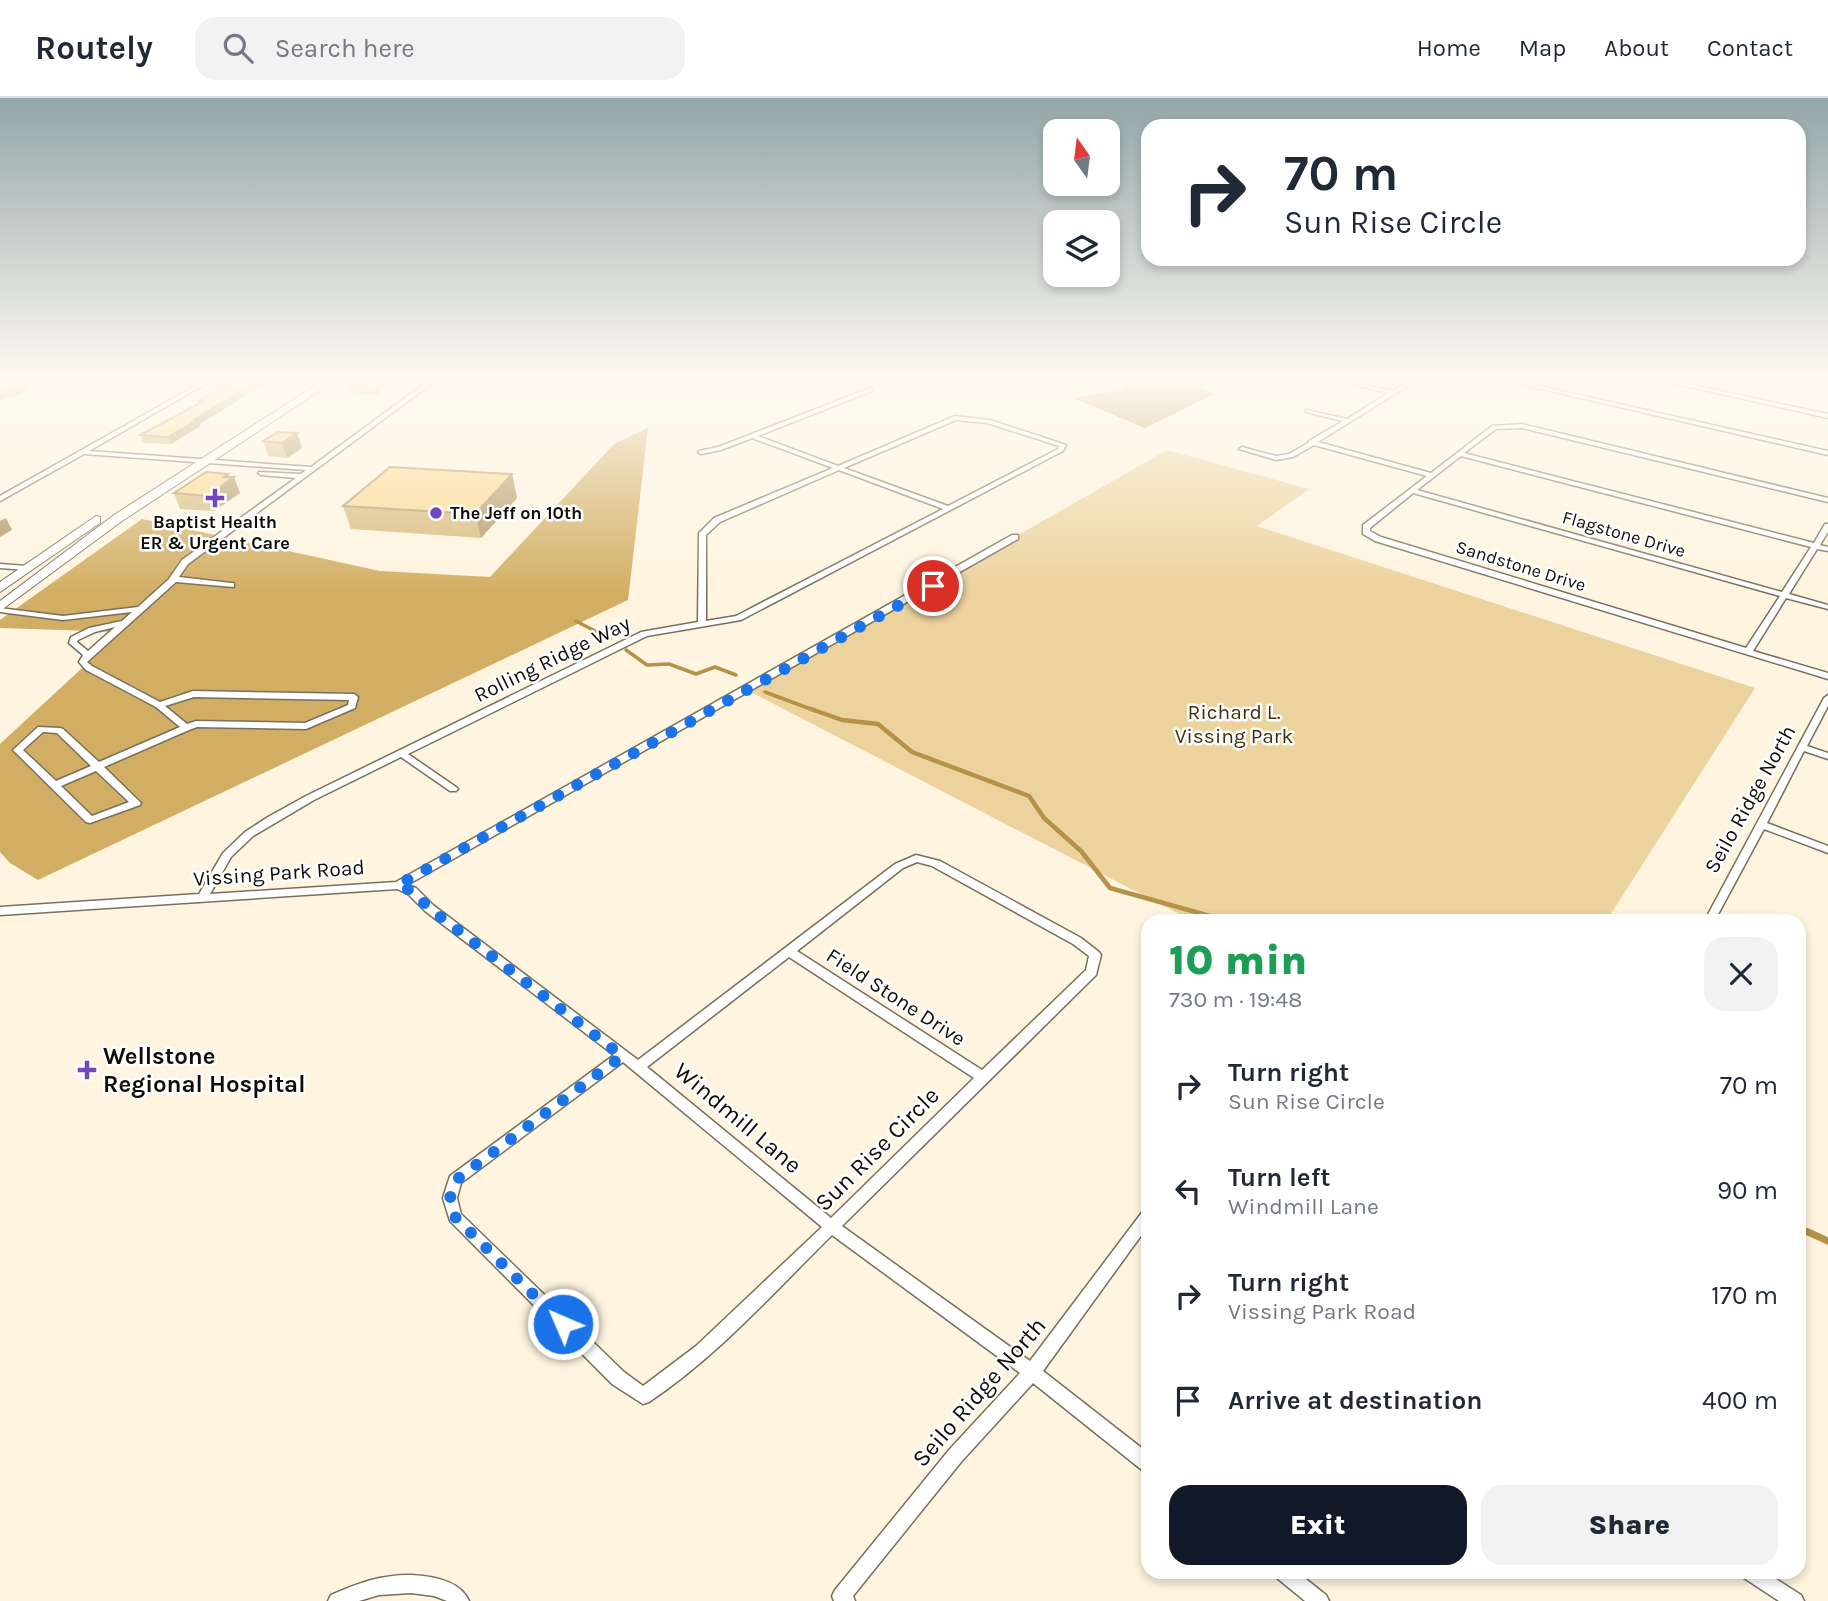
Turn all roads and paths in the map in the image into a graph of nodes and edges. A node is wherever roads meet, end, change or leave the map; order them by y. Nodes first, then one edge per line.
1 (200, 452) edge
2 (219, 452) edge
3 (336, 452) edge
4 (796, 452) edge
5 (876, 452) edge
6 (1057, 452) edge
7 (1256, 452) edge
8 (1293, 452) edge
9 (1348, 452) edge
10 (1630, 452) edge
11 (83, 453) joint
12 (1460, 454) joint
13 (188, 460) junction
14 (204, 462) junction
15 (839, 468) junction
16 (313, 469) junction
17 (1432, 475) junction
18 (303, 476) junction
19 (1412, 491) junction
20 (0, 499) edge
21 (1828, 500) edge
22 (950, 509) junction
23 (1828, 526) edge
24 (1015, 537) dead end
25 (1815, 545) junction
26 (1828, 549) edge
27 (0, 566) edge
28 (27, 568) junction
29 (173, 579) junction
30 (230, 585) dead end
31 (0, 588) edge
32 (1784, 595) junction
33 (1828, 607) edge
34 (0, 609) edge
35 (140, 609) junction
36 (125, 622) junction
37 (702, 625) junction
38 (1748, 652) junction
39 (88, 655) junction
40 (1828, 676) edge
41 (1828, 698) edge
42 (159, 705) junction
43 (186, 728) junction
44 (1803, 748) junction
45 (401, 753) junction
46 (1828, 756) edge
47 (98, 766) junction
48 (55, 785) junction
49 (453, 789) dead end
50 (1763, 825) junction
51 (1828, 850) edge
52 (398, 885) junction
53 (204, 897) junction
54 (0, 911) edge
55 (1713, 914) edge
56 (789, 951) junction
57 (622, 1056) junction
58 (638, 1068) junction
59 (982, 1076) junction
60 (1141, 1224) edge
61 (832, 1227) junction
62 (1032, 1372) junction
63 (1141, 1458) edge
64 (1292, 1579) edge
65 (1761, 1579) edge
66 (843, 1598) edge
67 (337, 1601) edge
68 (460, 1601) edge
69 (1320, 1601) edge
70 (1796, 1601) edge

1 - 13 main road
2 - 14 main road
3 - 16 street
4 - 15 street
5 - 15 street, Rolling Ridge Way
6 - 22 street, Rolling Ridge Way
7 - 8 street
9 - 17 street
10 - 21 street, Sandstone Drive
11 - 13 street
11 - 20 street
12 - 17 street, Sandstone Drive
12 - 25 street
13 - 14 street
13 - 28 main road
14 - 16 street
14 - 18 street
14 - 34 main road
15 - 22 street
15 - 37 street
16 - 18 street
17 - 19 street, Sandstone Drive
18 - 29 street
19 - 32 street, Flagstone Drive
19 - 38 street, Sandstone Drive
22 - 37 street, Rolling Ridge Way
23 - 25 street
24 - 52 street, Vissing Park Road
25 - 26 street
25 - 32 street
27 - 28 street
28 - 31 main road
29 - 30 street
29 - 35 street
32 - 33 street, Flagstone Drive
32 - 38 street
34 - 35 street
35 - 36 street
36 - 39 street
36 - 39 street
37 - 45 street, Rolling Ridge Way
38 - 40 street, Sandstone Drive
39 - 42 street
41 - 44 street, Seilo Ridge North
42 - 43 street
42 - 43 street
43 - 47 street
44 - 46 street
44 - 50 street, Seilo Ridge North
45 - 49 street
45 - 53 street, Rolling Ridge Way
47 - 48 street
47 - 48 street
47 - 48 street
50 - 51 street
50 - 55 street, Seilo Ridge North
52 - 53 street, Vissing Park Road
52 - 57 street, Windmill Lane
53 - 54 street, Vissing Park Road
56 - 58 street, Sun Rise Circle
56 - 59 street, Field Stone Drive
56 - 59 street, Sun Rise Circle
57 - 58 street, Windmill Lane
57 - 61 street, Sun Rise Circle
58 - 61 street, Windmill Lane
59 - 61 street, Sun Rise Circle
60 - 62 street, Seilo Ridge North
61 - 62 street, Windmill Lane
62 - 63 street, Windmill Lane
62 - 66 street, Seilo Ridge North
64 - 69 street
65 - 70 street
67 - 68 street

